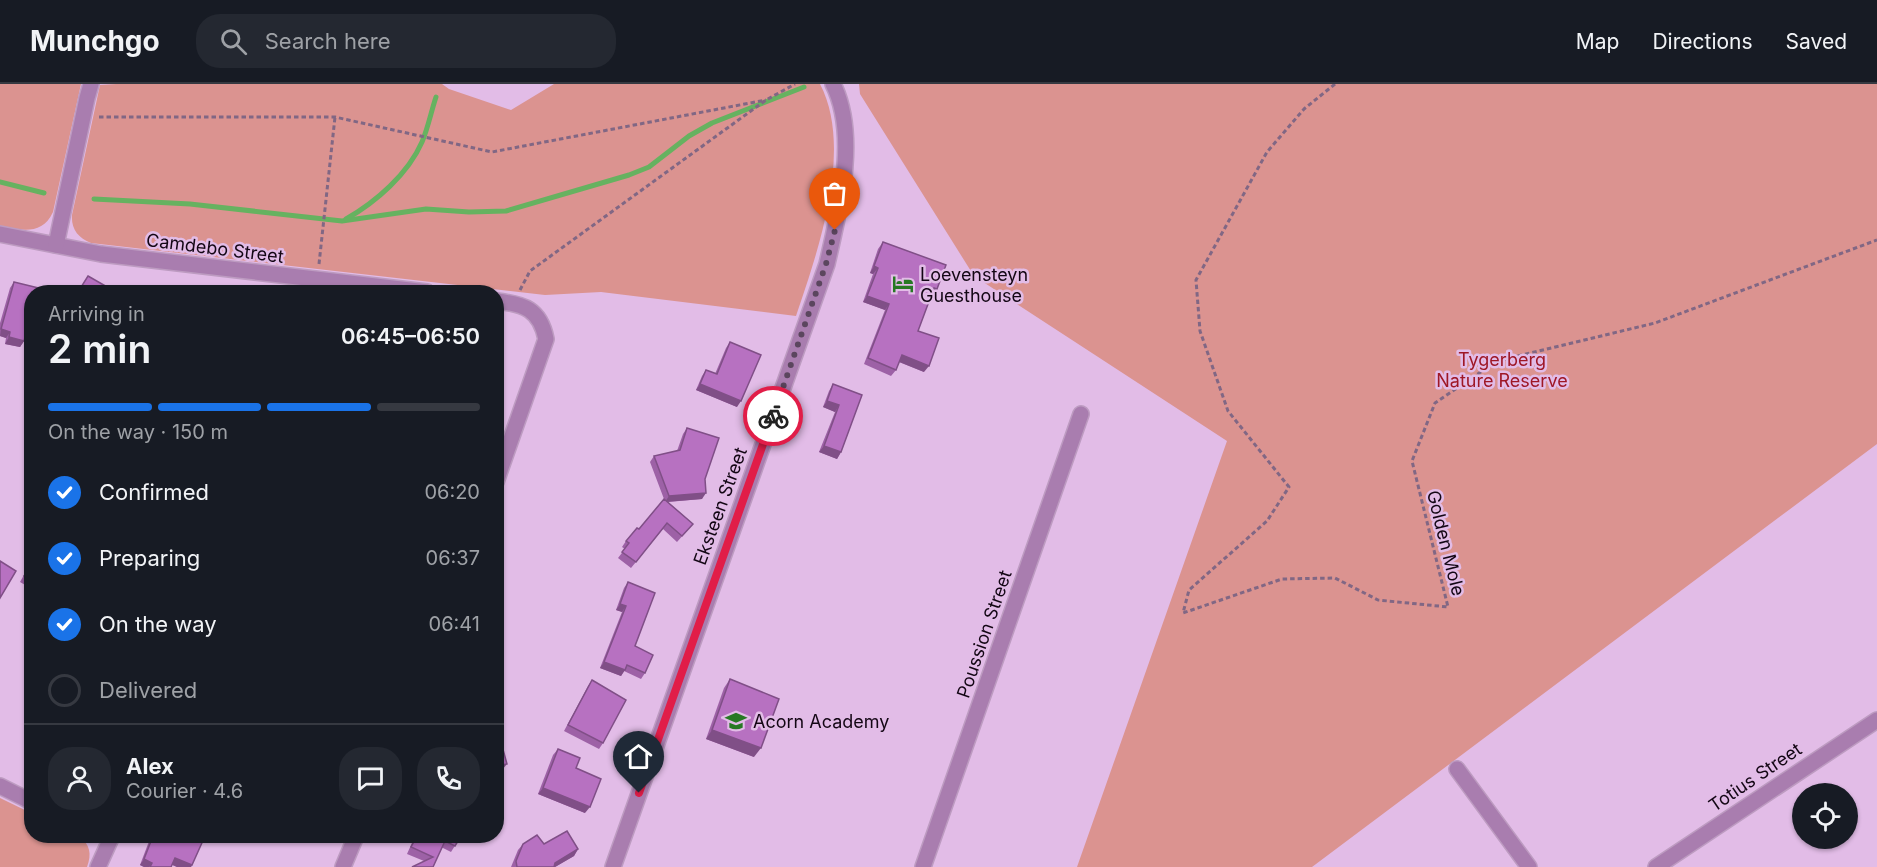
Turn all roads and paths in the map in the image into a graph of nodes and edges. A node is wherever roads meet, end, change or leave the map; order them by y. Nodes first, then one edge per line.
1 (91, 84) edge
2 (795, 84) edge
3 (833, 84) edge
4 (1335, 84) edge
5 (766, 100) junction
6 (82, 117) junction
7 (335, 117) junction
8 (0, 234) edge
9 (1877, 240) edge
10 (56, 245) junction
11 (324, 284) edge
12 (504, 302) edge
13 (512, 303) junction
14 (1081, 414) dead end
15 (504, 459) edge
16 (1877, 720) edge
17 (1457, 769) dead end
18 (0, 786) edge
19 (24, 798) edge
20 (107, 843) edge
21 (353, 843) edge
22 (98, 867) edge
23 (343, 867) edge
24 (613, 867) edge
25 (923, 867) edge
26 (1529, 867) edge
27 (1656, 867) edge

1 - 6 street
2 - 5 path
3 - 24 street, Eksteen Street
4 - 9 path, Golden Mole
5 - 7 path
5 - 13 path
6 - 7 path
6 - 10 street
7 - 11 path
8 - 10 street, Camdebo Street
10 - 11 street, Camdebo Street
12 - 13 street
13 - 15 street
14 - 25 street, Poussion Street
16 - 27 street, Totius Street
17 - 26 street
18 - 19 street
20 - 22 street
21 - 23 street

